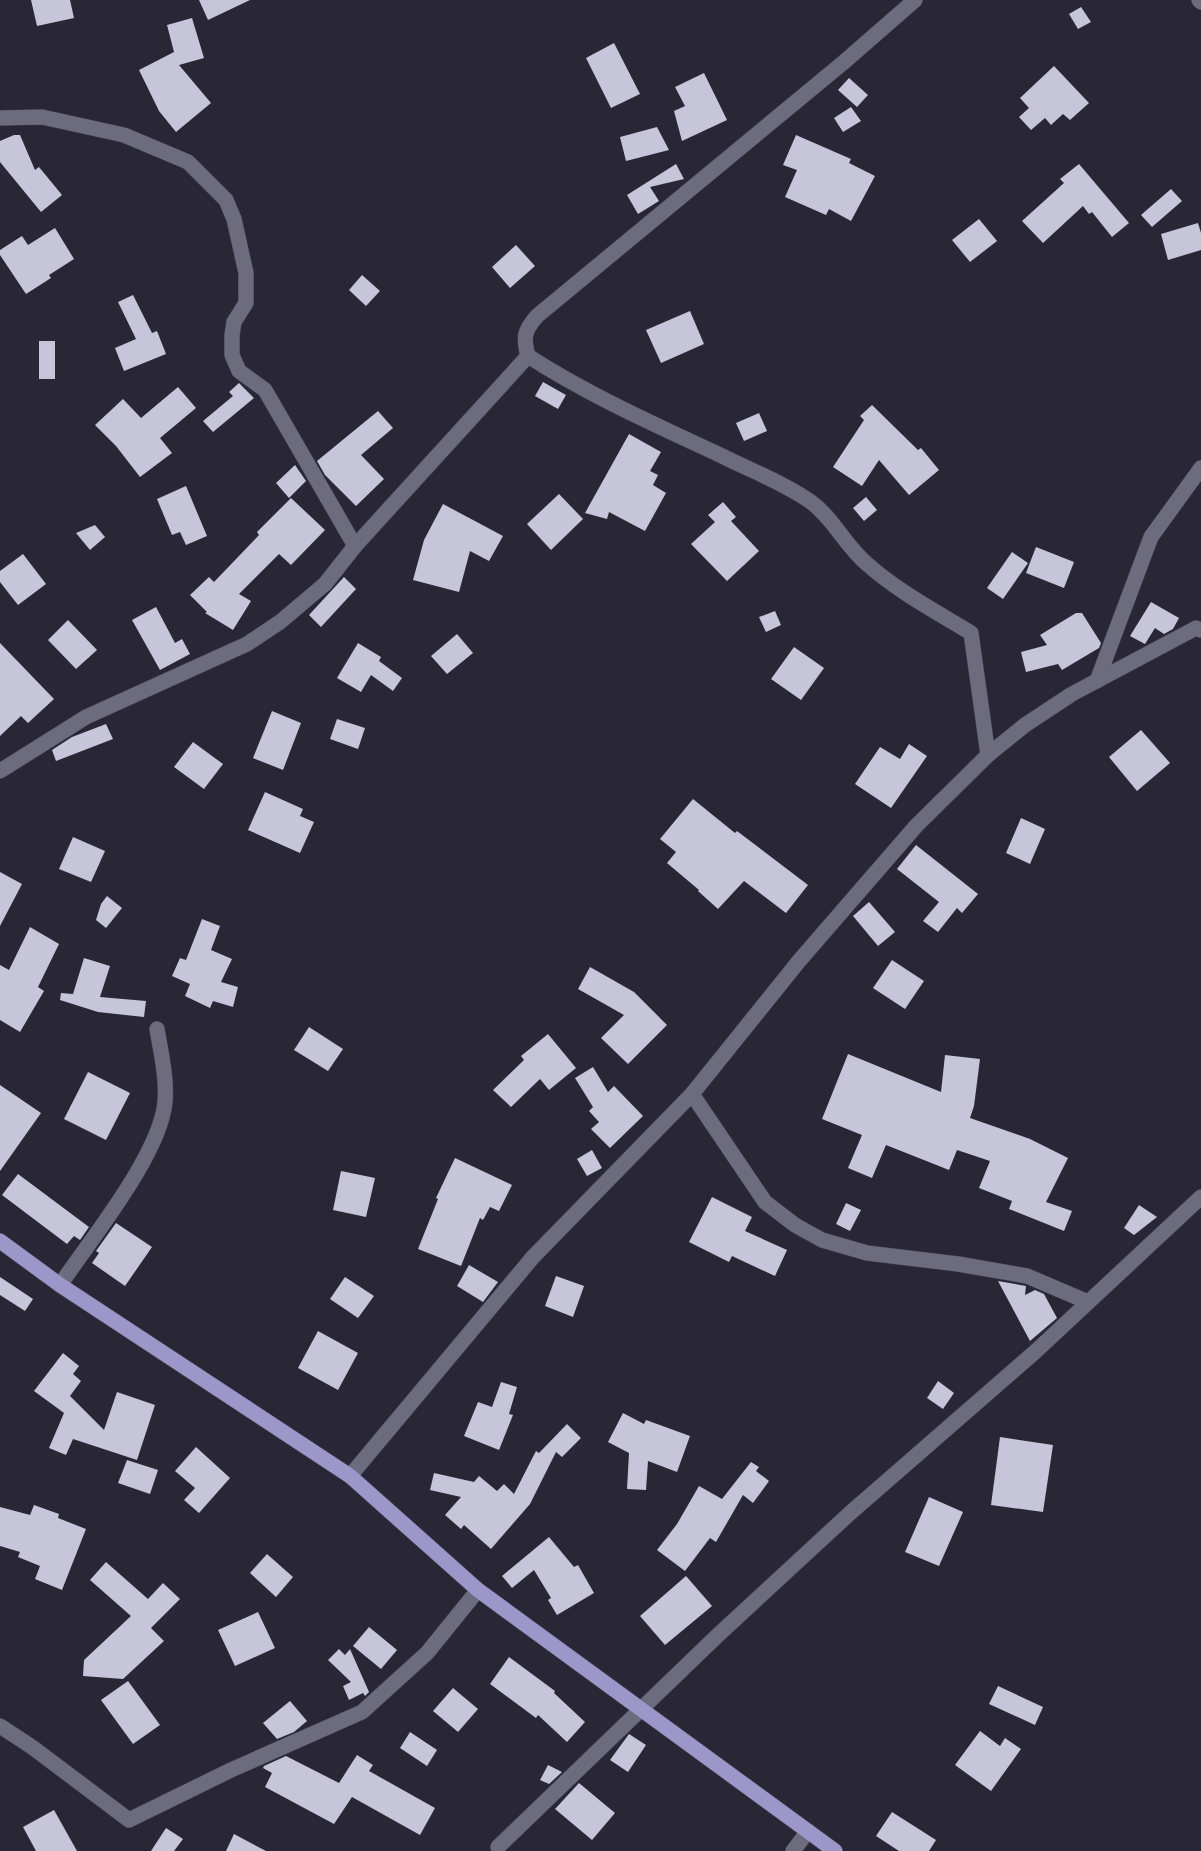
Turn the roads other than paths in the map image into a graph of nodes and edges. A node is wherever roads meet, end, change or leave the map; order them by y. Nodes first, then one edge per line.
1 (915, 0) edge
2 (0, 118) edge
3 (528, 356) junction
4 (1201, 468) edge
5 (355, 546) junction
6 (1200, 627) edge
7 (1097, 681) junction
8 (988, 755) junction
9 (0, 771) edge
10 (157, 1029) dead end
11 (692, 1094) junction
12 (1201, 1197) edge
13 (0, 1241) edge
14 (60, 1285) junction
15 (1088, 1302) junction
16 (350, 1476) junction
17 (478, 1590) junction
18 (642, 1710) junction
19 (0, 1726) edge
20 (808, 1832) junction
21 (498, 1847) dead end
22 (793, 1851) edge
23 (835, 1851) edge

1 - 3 street
2 - 5 street
3 - 5 street
3 - 8 street
4 - 7 street
5 - 9 street
6 - 7 street
7 - 8 street
8 - 11 street
10 - 14 street
11 - 15 street
11 - 16 street
12 - 15 street
13 - 14 main road
14 - 16 main road
15 - 18 street
16 - 17 main road
17 - 18 main road
17 - 19 street
18 - 20 main road
18 - 21 street
20 - 22 street
20 - 23 main road

